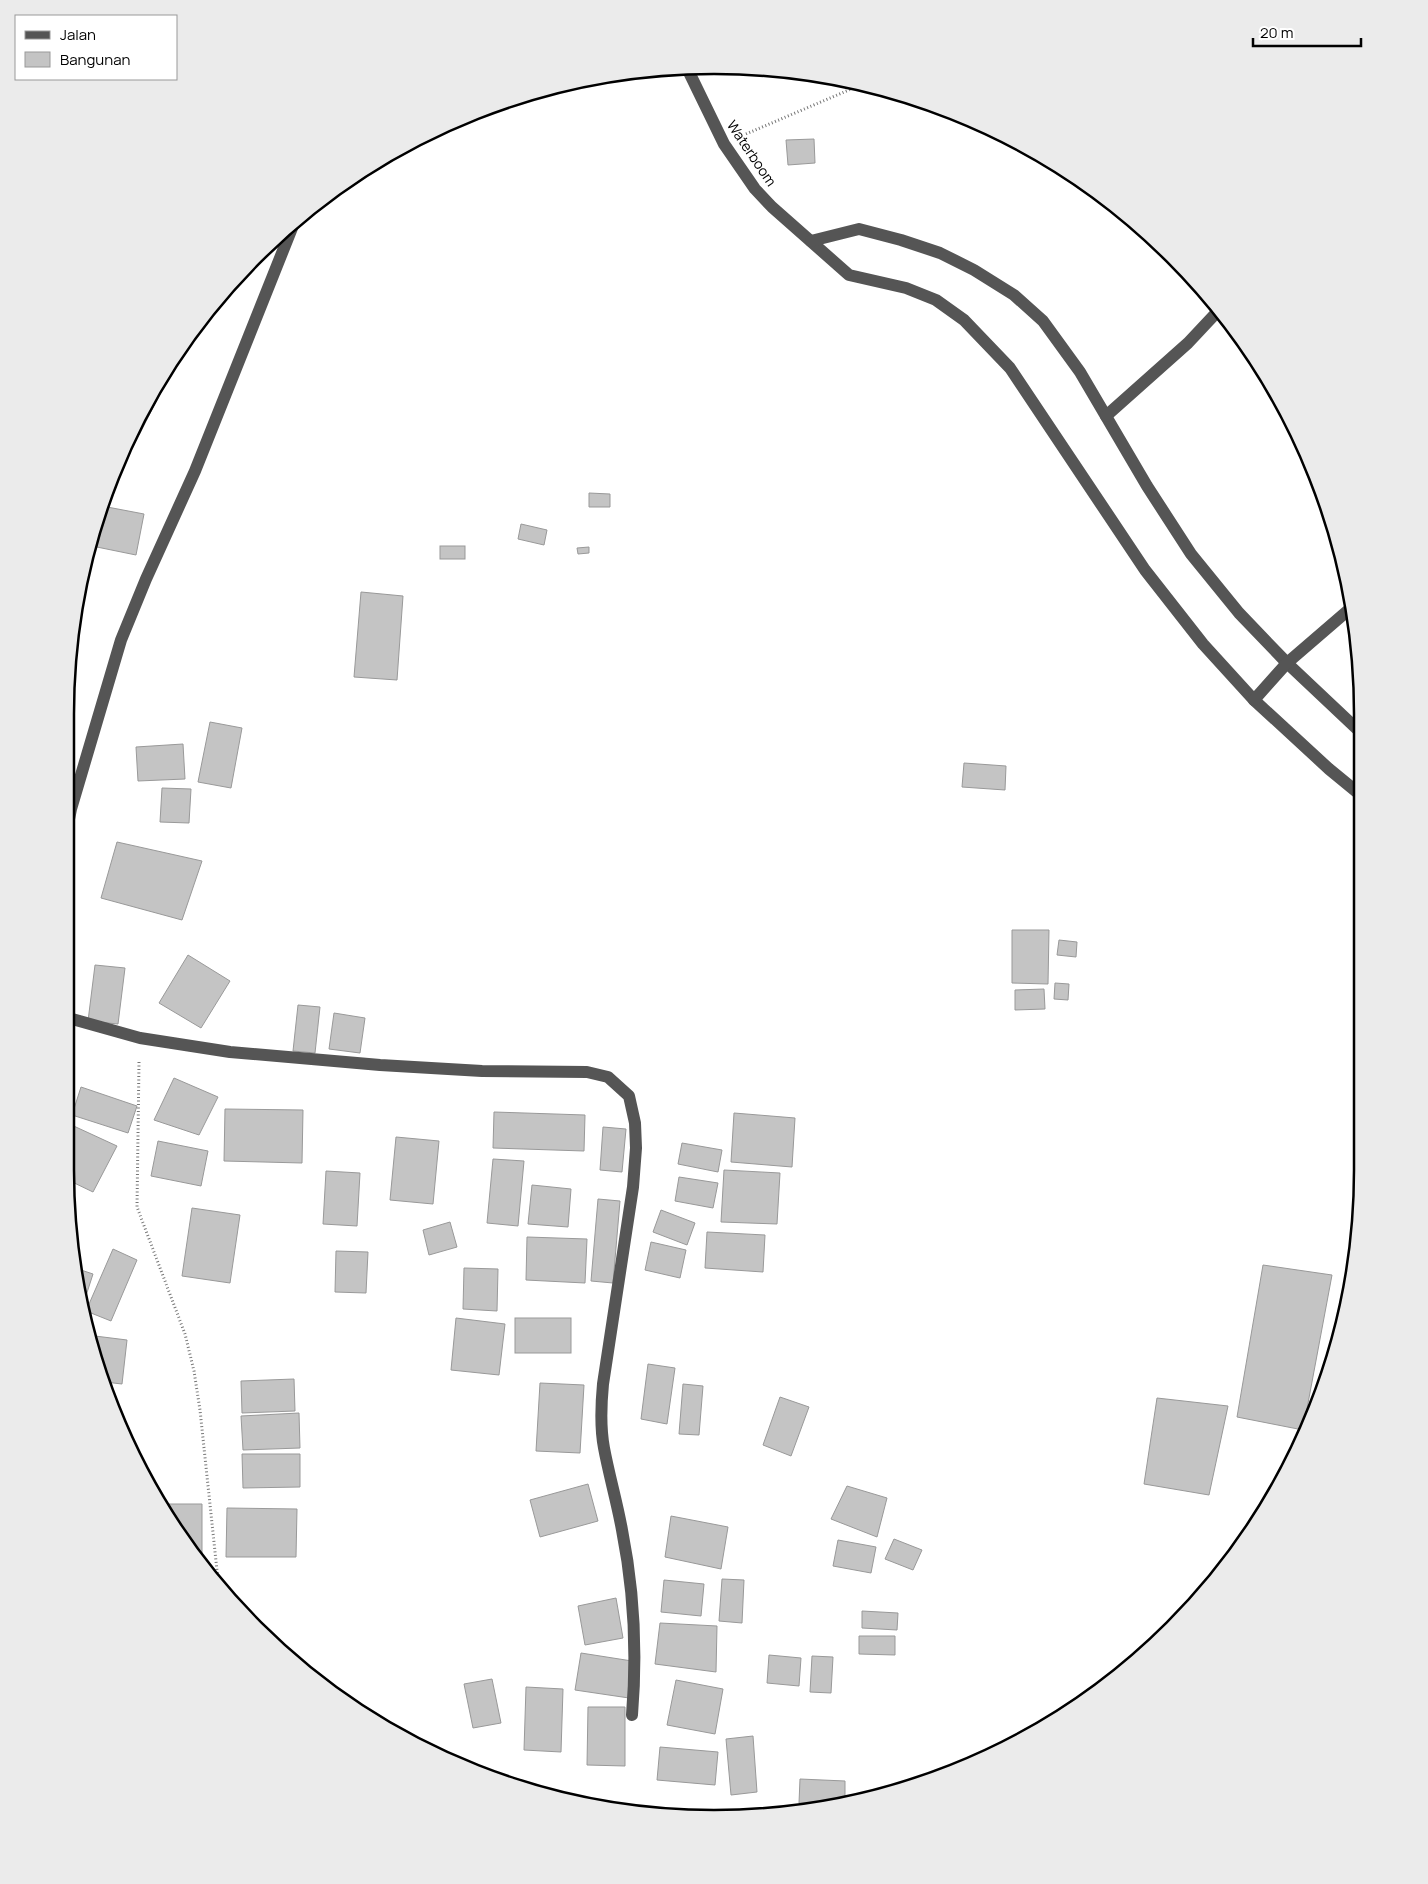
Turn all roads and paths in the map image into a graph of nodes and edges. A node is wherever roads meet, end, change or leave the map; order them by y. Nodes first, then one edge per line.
1 (690, 75) edge
2 (851, 89) edge
3 (724, 144) junction
4 (289, 236) edge
5 (811, 241) junction
6 (1214, 315) edge
7 (1106, 416) junction
8 (1346, 612) edge
9 (1287, 664) junction
10 (1254, 700) junction
11 (1354, 726) edge
12 (1354, 789) edge
13 (74, 803) edge
14 (74, 1020) edge
15 (140, 1038) junction
16 (217, 1573) edge
17 (632, 1715) dead end

1 - 3 street, Waterboom
2 - 3 path
3 - 5 street, Waterboom
4 - 13 street
5 - 7 street
5 - 10 street, Waterboom
6 - 7 street
7 - 9 street
8 - 9 street
9 - 10 street
9 - 11 street
10 - 12 street, Waterboom
14 - 15 street
15 - 16 path
15 - 17 street

